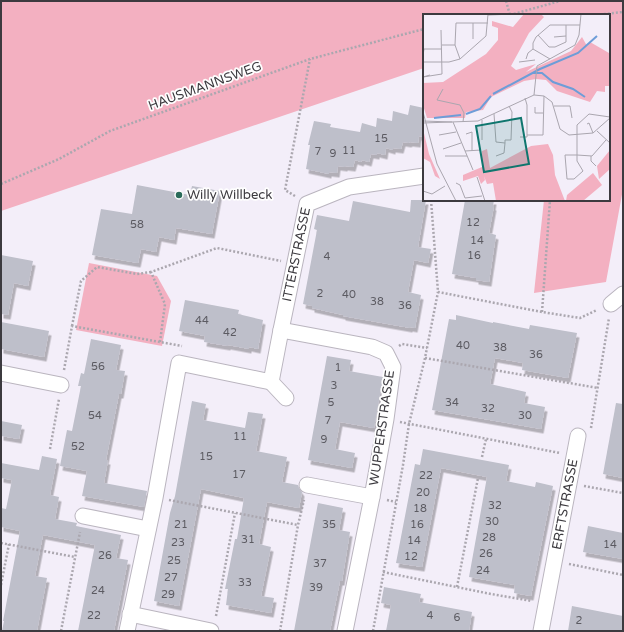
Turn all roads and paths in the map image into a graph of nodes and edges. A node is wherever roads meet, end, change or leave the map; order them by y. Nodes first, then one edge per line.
1 (506, 1) edge
2 (560, 1) edge
3 (623, 12) edge
4 (510, 14) edge
5 (514, 14) edge
6 (605, 14) edge
7 (423, 30) edge
8 (310, 59) junction
9 (423, 176) edge
10 (1, 184) edge
11 (431, 201) edge
12 (550, 201) edge
13 (307, 204) junction
14 (294, 264) junction
15 (151, 272) junction
16 (438, 292) junction
17 (623, 294) edge
18 (611, 304) junction
19 (542, 312) junction
20 (72, 326) junction
21 (281, 330) junction
22 (160, 342) junction
23 (427, 348) junction
24 (386, 353) junction
25 (425, 358) junction
26 (179, 363) junction
27 (1, 373) edge
28 (272, 382) junction
29 (61, 385) junction
30 (598, 388) junction
31 (286, 398) dead end
32 (386, 419) junction
33 (409, 424) junction
34 (578, 436) joint
35 (486, 439) junction
36 (50, 449) dead end
37 (574, 456) junction
38 (482, 457) dead end
39 (478, 478) dead end
40 (569, 483) junction
41 (307, 485) joint
42 (623, 493) edge
43 (372, 497) junction
44 (155, 498) junction
45 (235, 513) junction
46 (83, 516) joint
47 (298, 525) junction
48 (148, 529) junction
49 (1, 543) edge
50 (9, 544) junction
51 (75, 557) junction
52 (554, 561) junction
53 (384, 572) junction
54 (623, 575) edge
55 (1, 585) edge
56 (457, 587) junction
57 (547, 603) junction
58 (130, 614) junction
59 (216, 616) dead end
60 (61, 631) edge
61 (127, 631) edge
62 (212, 631) edge
63 (280, 631) edge
64 (345, 631) edge
65 (373, 631) edge
66 (541, 631) edge

1 - 4 path
2 - 5 path
3 - 6 path
7 - 8 path, HAUSMANNSWEG
8 - 10 path, HAUSMANNSWEG
8 - 13 path
9 - 13 street, ITTERSTRASSE
11 - 16 path
12 - 19 path
13 - 14 street, ITTERSTRASSE
14 - 15 path
14 - 21 street, ITTERSTRASSE
15 - 20 path
15 - 22 path
16 - 19 path
16 - 23 path
17 - 18 street
18 - 19 path
18 - 30 path
20 - 22 path
20 - 29 path
21 - 24 street, WUPPERSTRASSE
21 - 28 street
22 - 26 path
23 - 24 path
23 - 25 path
24 - 32 street, WUPPERSTRASSE
25 - 30 path
25 - 33 path
26 - 28 street
26 - 44 street
27 - 29 street
28 - 31 street
29 - 36 path
30 - 34 path
32 - 33 path
32 - 43 street, WUPPERSTRASSE
33 - 35 path
33 - 53 path
34 - 37 street, ERFTSTRASSE
35 - 37 path
35 - 38 path
37 - 40 street, ERFTSTRASSE
39 - 56 path
40 - 42 path
40 - 52 street, ERFTSTRASSE
41 - 43 street, WUPPERSTRASSE
41 - 47 path
43 - 64 street, WUPPERSTRASSE
44 - 45 path
44 - 48 street
45 - 47 path
45 - 59 path
46 - 48 street
46 - 51 path
47 - 63 path
48 - 58 street
49 - 50 path
50 - 51 path
50 - 55 path
51 - 60 path
52 - 54 path
52 - 57 street, ERFTSTRASSE
53 - 56 path
53 - 65 path
56 - 57 path
57 - 66 street, ERFTSTRASSE
58 - 61 street
58 - 62 street

